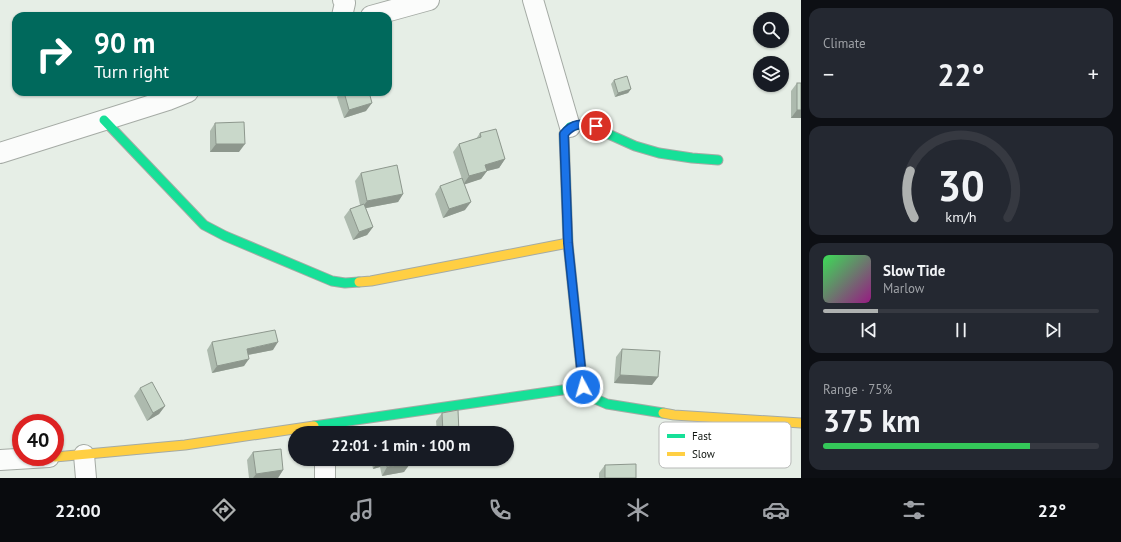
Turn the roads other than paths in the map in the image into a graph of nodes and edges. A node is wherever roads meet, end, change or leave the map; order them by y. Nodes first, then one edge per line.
1 (343, 0) edge
2 (429, 0) edge
3 (533, 0) edge
4 (343, 12) edge
5 (386, 12) edge
6 (176, 96) edge
7 (104, 120) junction
8 (570, 127) junction
9 (0, 153) edge
10 (718, 160) dead end
11 (568, 243) junction
12 (583, 387) junction
13 (785, 422) edge
14 (791, 422) edge
15 (801, 423) edge
16 (343, 426) edge
17 (288, 433) edge
18 (84, 455) junction
19 (64, 456) edge
20 (12, 459) edge
21 (0, 460) edge
22 (325, 466) edge
23 (86, 478) edge
24 (324, 478) edge

1 - 4 street
2 - 5 street
3 - 8 street
6 - 7 street
7 - 9 street
7 - 11 street
8 - 10 street
8 - 11 street
11 - 12 street
12 - 13 street
12 - 16 street
14 - 15 street
17 - 18 street
18 - 19 street
18 - 23 street
20 - 21 street
22 - 24 street

